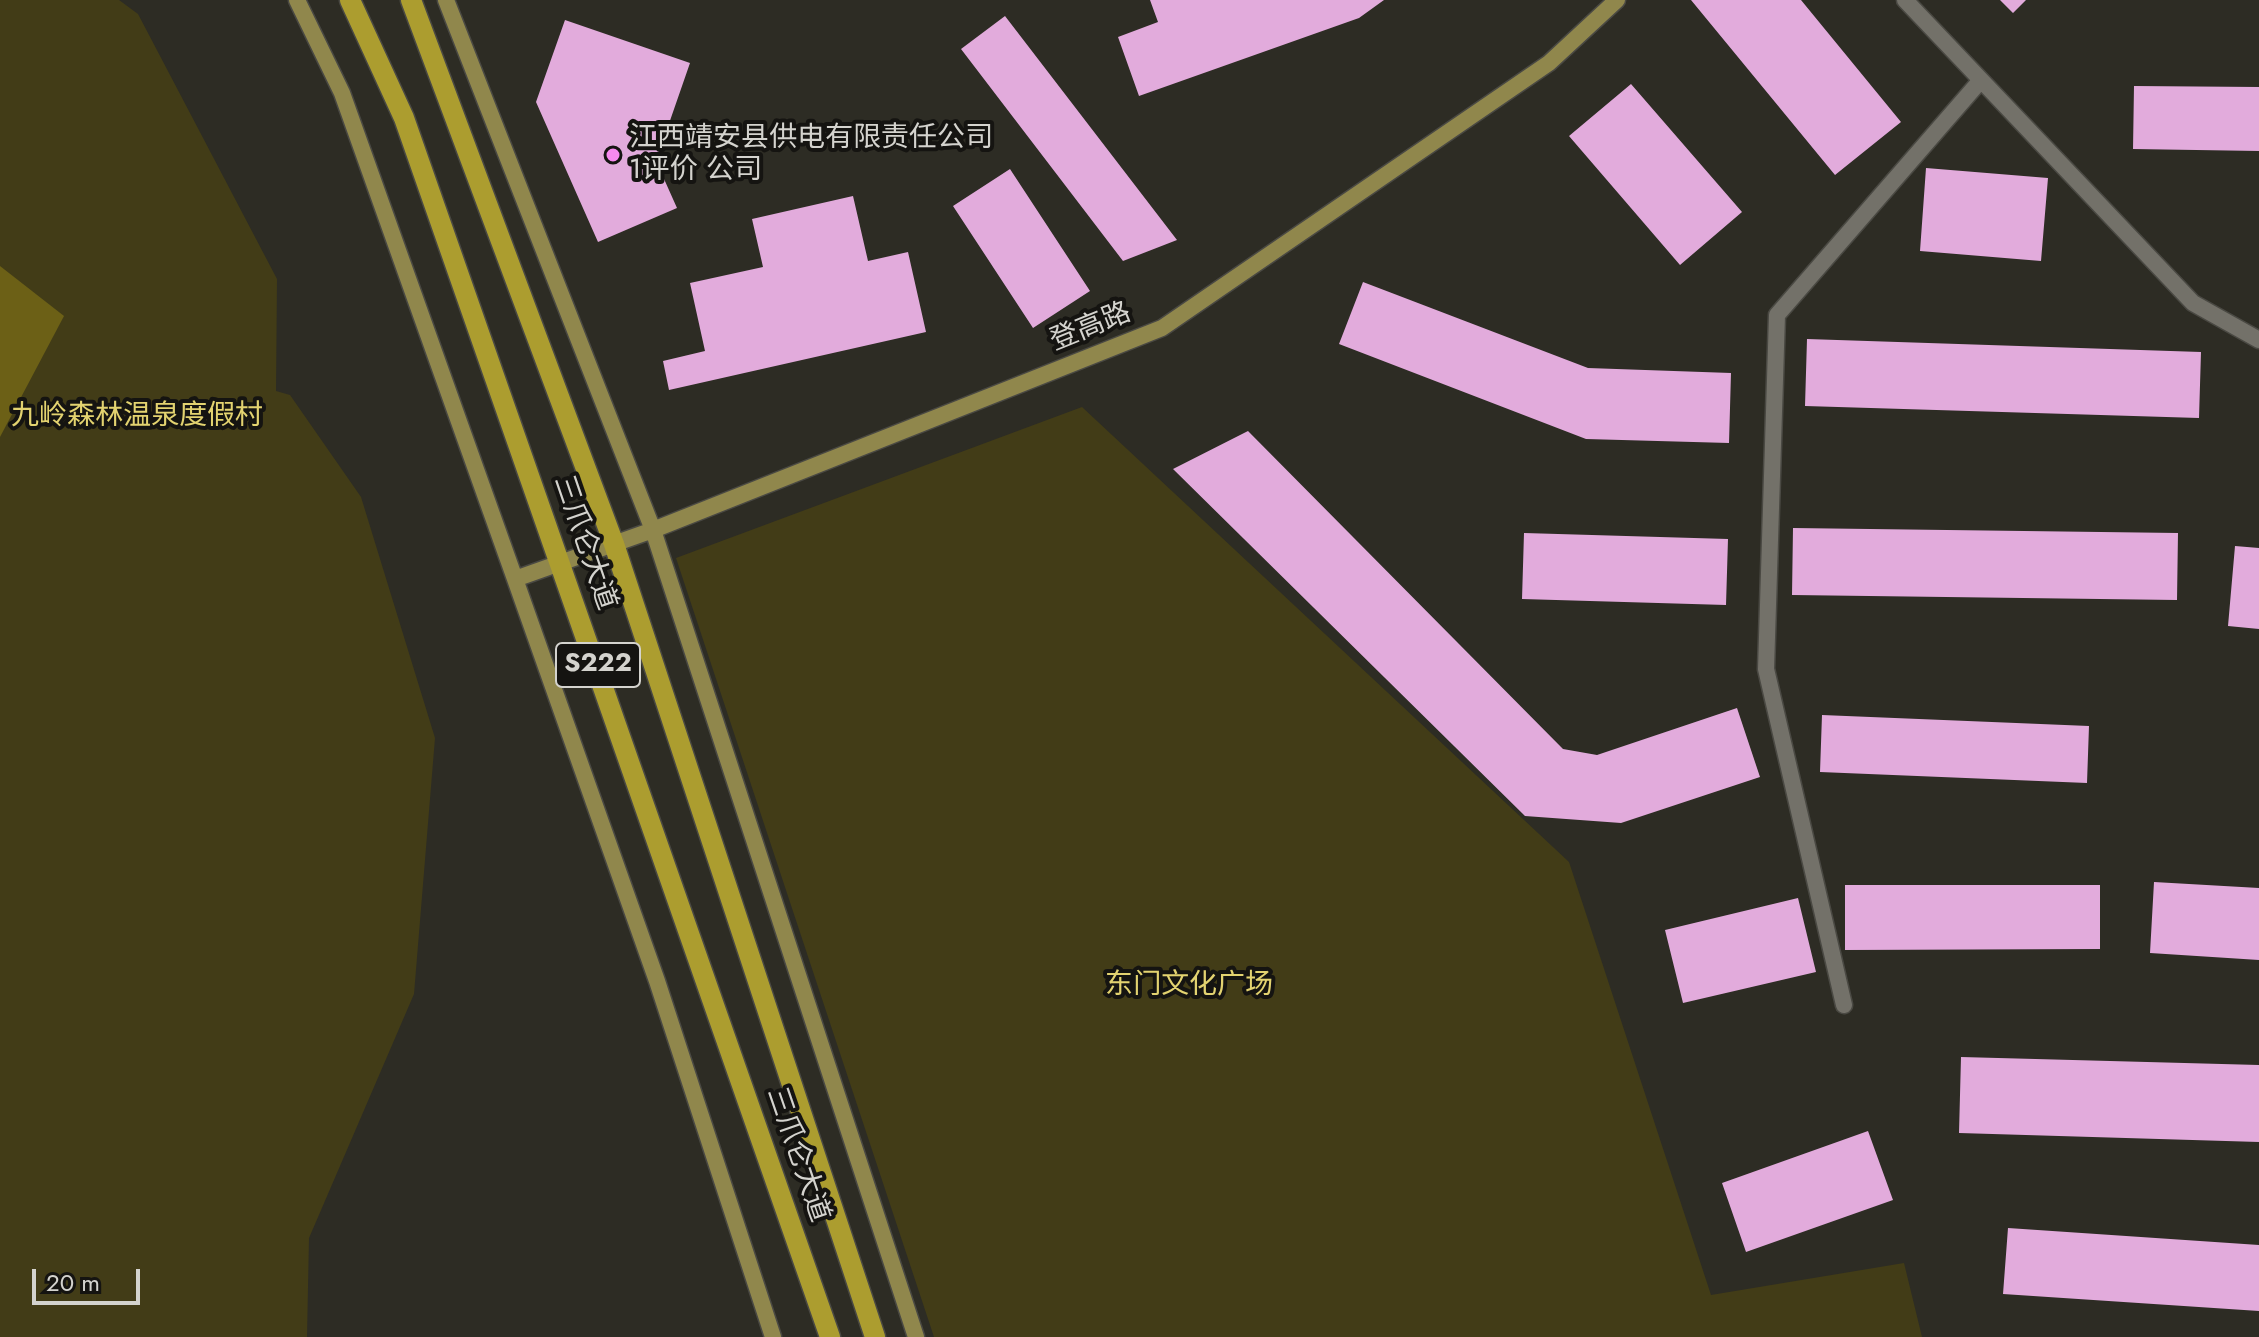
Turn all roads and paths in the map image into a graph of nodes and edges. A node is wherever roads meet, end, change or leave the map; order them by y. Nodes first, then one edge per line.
1 (297, 0) edge
2 (350, 0) edge
3 (411, 0) edge
4 (446, 0) edge
5 (1617, 0) edge
6 (1905, 0) edge
7 (1981, 80) junction
8 (2259, 340) edge
9 (653, 530) junction
10 (614, 544) junction
11 (562, 562) junction
12 (515, 579) junction
13 (1844, 1005) dead end
14 (773, 1337) edge
15 (830, 1337) edge
16 (875, 1337) edge
17 (916, 1337) edge

1 - 12 main road
2 - 11 main road, 三爪仑大道 / S222
3 - 10 main road, 三爪仑大道 / S222
4 - 9 main road
5 - 9 main road, 登高路
6 - 7 street
7 - 8 street
7 - 13 street
9 - 10 main road, 登高路
9 - 17 main road
10 - 11 main road, 登高路
10 - 16 main road, 三爪仑大道 / S222
11 - 12 main road, 登高路
11 - 15 main road, 三爪仑大道 / S222
12 - 14 main road

